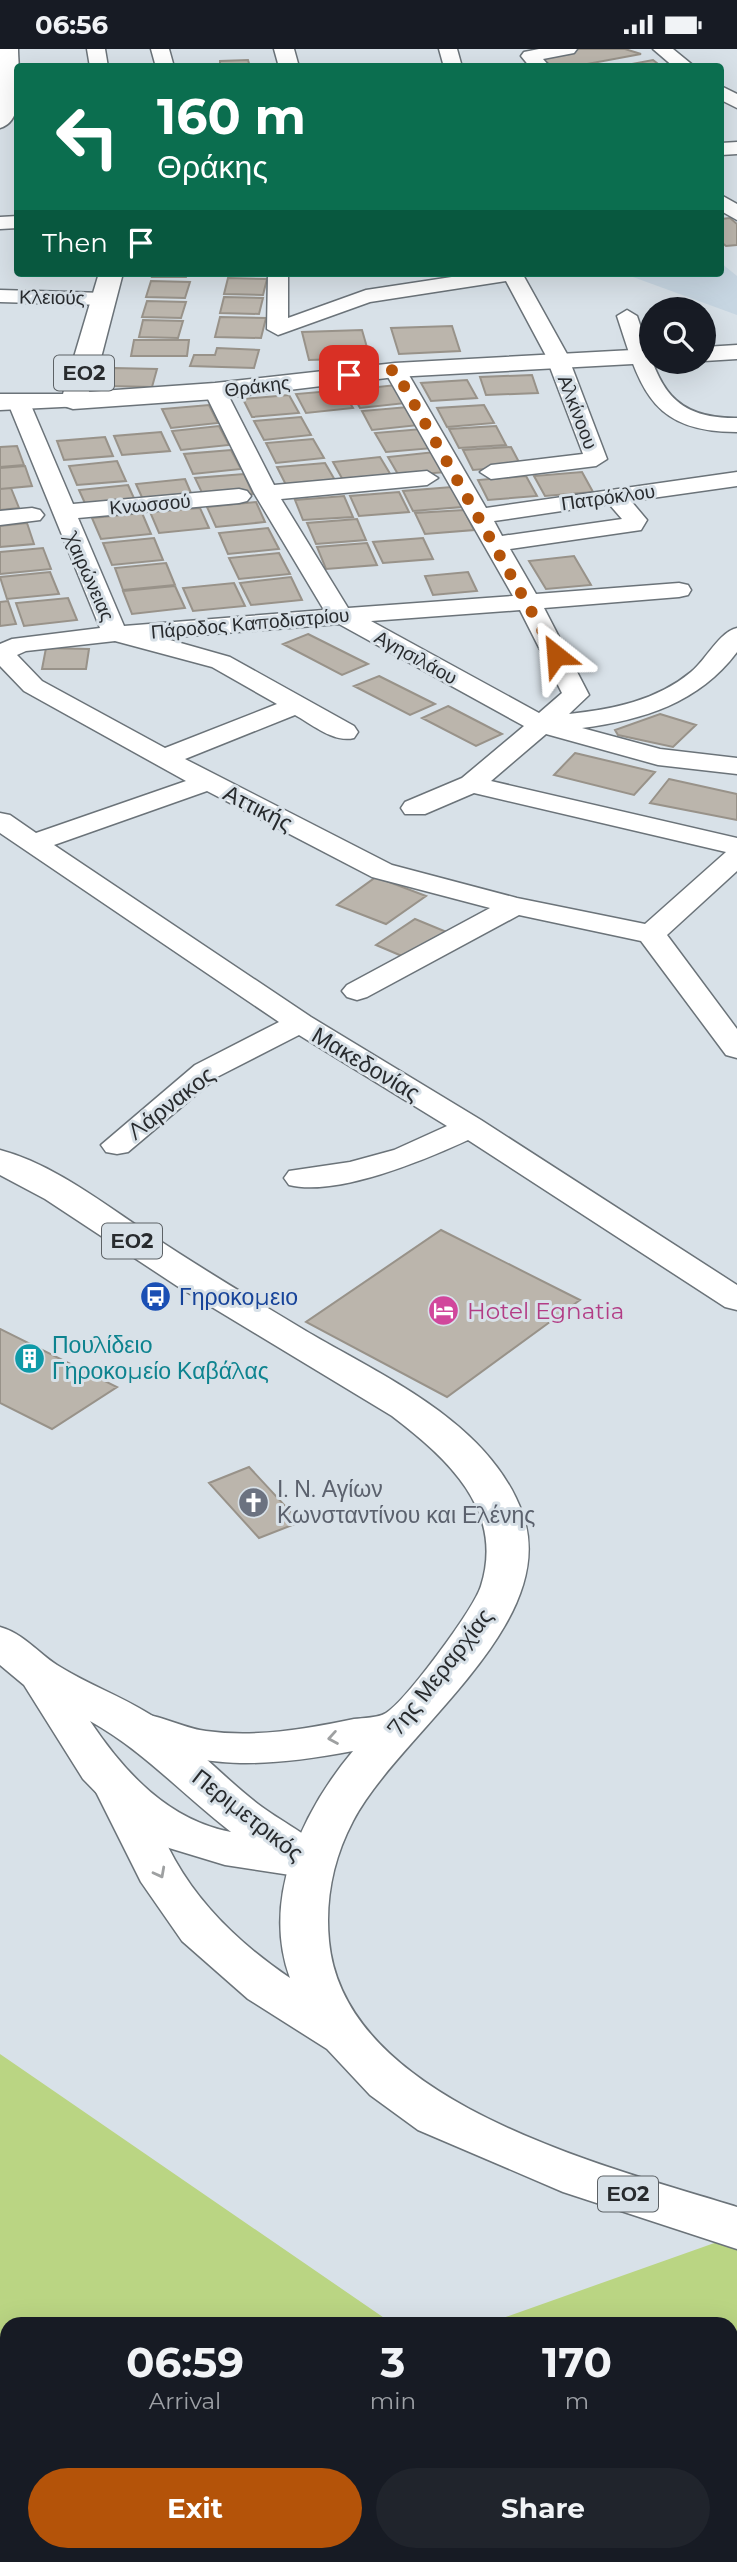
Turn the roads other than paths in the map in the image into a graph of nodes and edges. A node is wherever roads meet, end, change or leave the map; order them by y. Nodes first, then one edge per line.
1 (9, 49) edge
2 (568, 49) edge
3 (662, 49) edge
4 (537, 63) edge
5 (681, 63) edge
6 (0, 122) edge
7 (110, 277) edge
8 (278, 277) edge
9 (361, 277) edge
10 (492, 277) edge
11 (514, 277) edge
12 (0, 296) edge
13 (366, 296) junction
14 (105, 299) junction
15 (627, 316) dead end
16 (639, 341) edge
17 (716, 354) edge
18 (735, 355) edge
19 (639, 356) edge
20 (558, 361) junction
21 (395, 370) junction
22 (651, 374) edge
23 (215, 391) junction
24 (73, 401) junction
25 (10, 402) edge
26 (737, 425) edge
27 (492, 472) dead end
28 (427, 478) dead end
29 (737, 479) edge
30 (266, 493) junction
31 (239, 496) dead end
32 (614, 496) junction
33 (62, 512) junction
34 (32, 515) dead end
35 (479, 516) junction
36 (0, 519) edge
37 (494, 544) junction
38 (679, 590) dead end
39 (527, 599) junction
40 (339, 614) junction
41 (115, 634) junction
42 (737, 635) edge
43 (297, 705) junction
44 (542, 725) junction
45 (345, 732) dead end
46 (163, 758) junction
47 (737, 766) edge
48 (208, 782) junction
49 (471, 784) junction
50 (415, 808) dead end
51 (0, 821) edge
52 (30, 844) junction
53 (737, 846) edge
54 (737, 856) edge
55 (516, 906) junction
56 (651, 934) junction
57 (357, 991) dead end
58 (300, 1023) junction
59 (737, 1049) edge
60 (470, 1127) junction
61 (117, 1145) dead end
62 (0, 1161) edge
63 (300, 1178) dead end
64 (737, 1300) edge
65 (0, 1642) edge
66 (40, 1675) junction
67 (135, 1726) junction
68 (400, 1726) junction
69 (118, 1790) junction
70 (310, 1861) junction
71 (344, 2037) junction
72 (737, 2228) edge

1 - 6 street
2 - 4 street
3 - 5 street
7 - 14 main road, ΕΟ2
8 - 13 street
9 - 13 street
10 - 13 street
11 - 20 street, Αλκίνοου
12 - 14 street, Κλειούς
14 - 24 main road, ΕΟ2
15 - 16 street
17 - 18 main road
19 - 20 main road, Θράκης
20 - 21 main road, Θράκης
20 - 27 street, Αλκίνοου
21 - 23 main road, Θράκης
21 - 35 street
22 - 26 street
23 - 24 main road, Θράκης
23 - 30 street
24 - 25 main road, ΕΟ2
25 - 33 street, Χαιρώνειας
28 - 30 street
29 - 32 street, Πατρόκλου
30 - 40 street
31 - 33 street, Κνωσσού
32 - 35 street, Πατρόκλου
32 - 37 street
33 - 41 street, Χαιρώνειας
34 - 36 street
35 - 37 street
37 - 39 street
38 - 39 street, Πάροδος Καποδιστρίου
39 - 40 street, Πάροδος Καποδιστρίου
39 - 44 street
40 - 41 street, Πάροδος Καποδιστρίου
40 - 44 street, Αγησιλάου
41 - 43 street, Χαιρώνειας
41 - 46 street, Αττικής
42 - 44 street
43 - 45 street, Χαιρώνειας
43 - 46 street
44 - 47 street, Αγησιλάου
44 - 49 street
46 - 48 street, Αττικής
48 - 52 street
48 - 55 street, Αττικής
49 - 50 street
49 - 53 street
51 - 52 street, Μακεδονίας
52 - 58 street, Μακεδονίας
54 - 56 street
55 - 56 street, Αττικής
55 - 57 street
56 - 59 street
58 - 60 street, Μακεδονίας
58 - 61 street, Λάρνακος
60 - 63 street
60 - 64 street, Μακεδονίας
62 - 68 main road, 7ης Μεραρχίας / ΕΟ2
65 - 66 main road, Περιμετρικός
66 - 67 main road, Περιμετρικός
66 - 69 main road, Περιμετρικός
68 -> 67 main road
67 - 70 main road, Περιμετρικός
68 - 70 main road, 7ης Μεραρχίας / ΕΟ2
69 - 70 main road, Περιμετρικός
69 -> 71 main road
70 - 71 main road, 7ης Μεραρχίας / ΕΟ2
71 - 72 main road, 7ης Μεραρχίας / ΕΟ2

